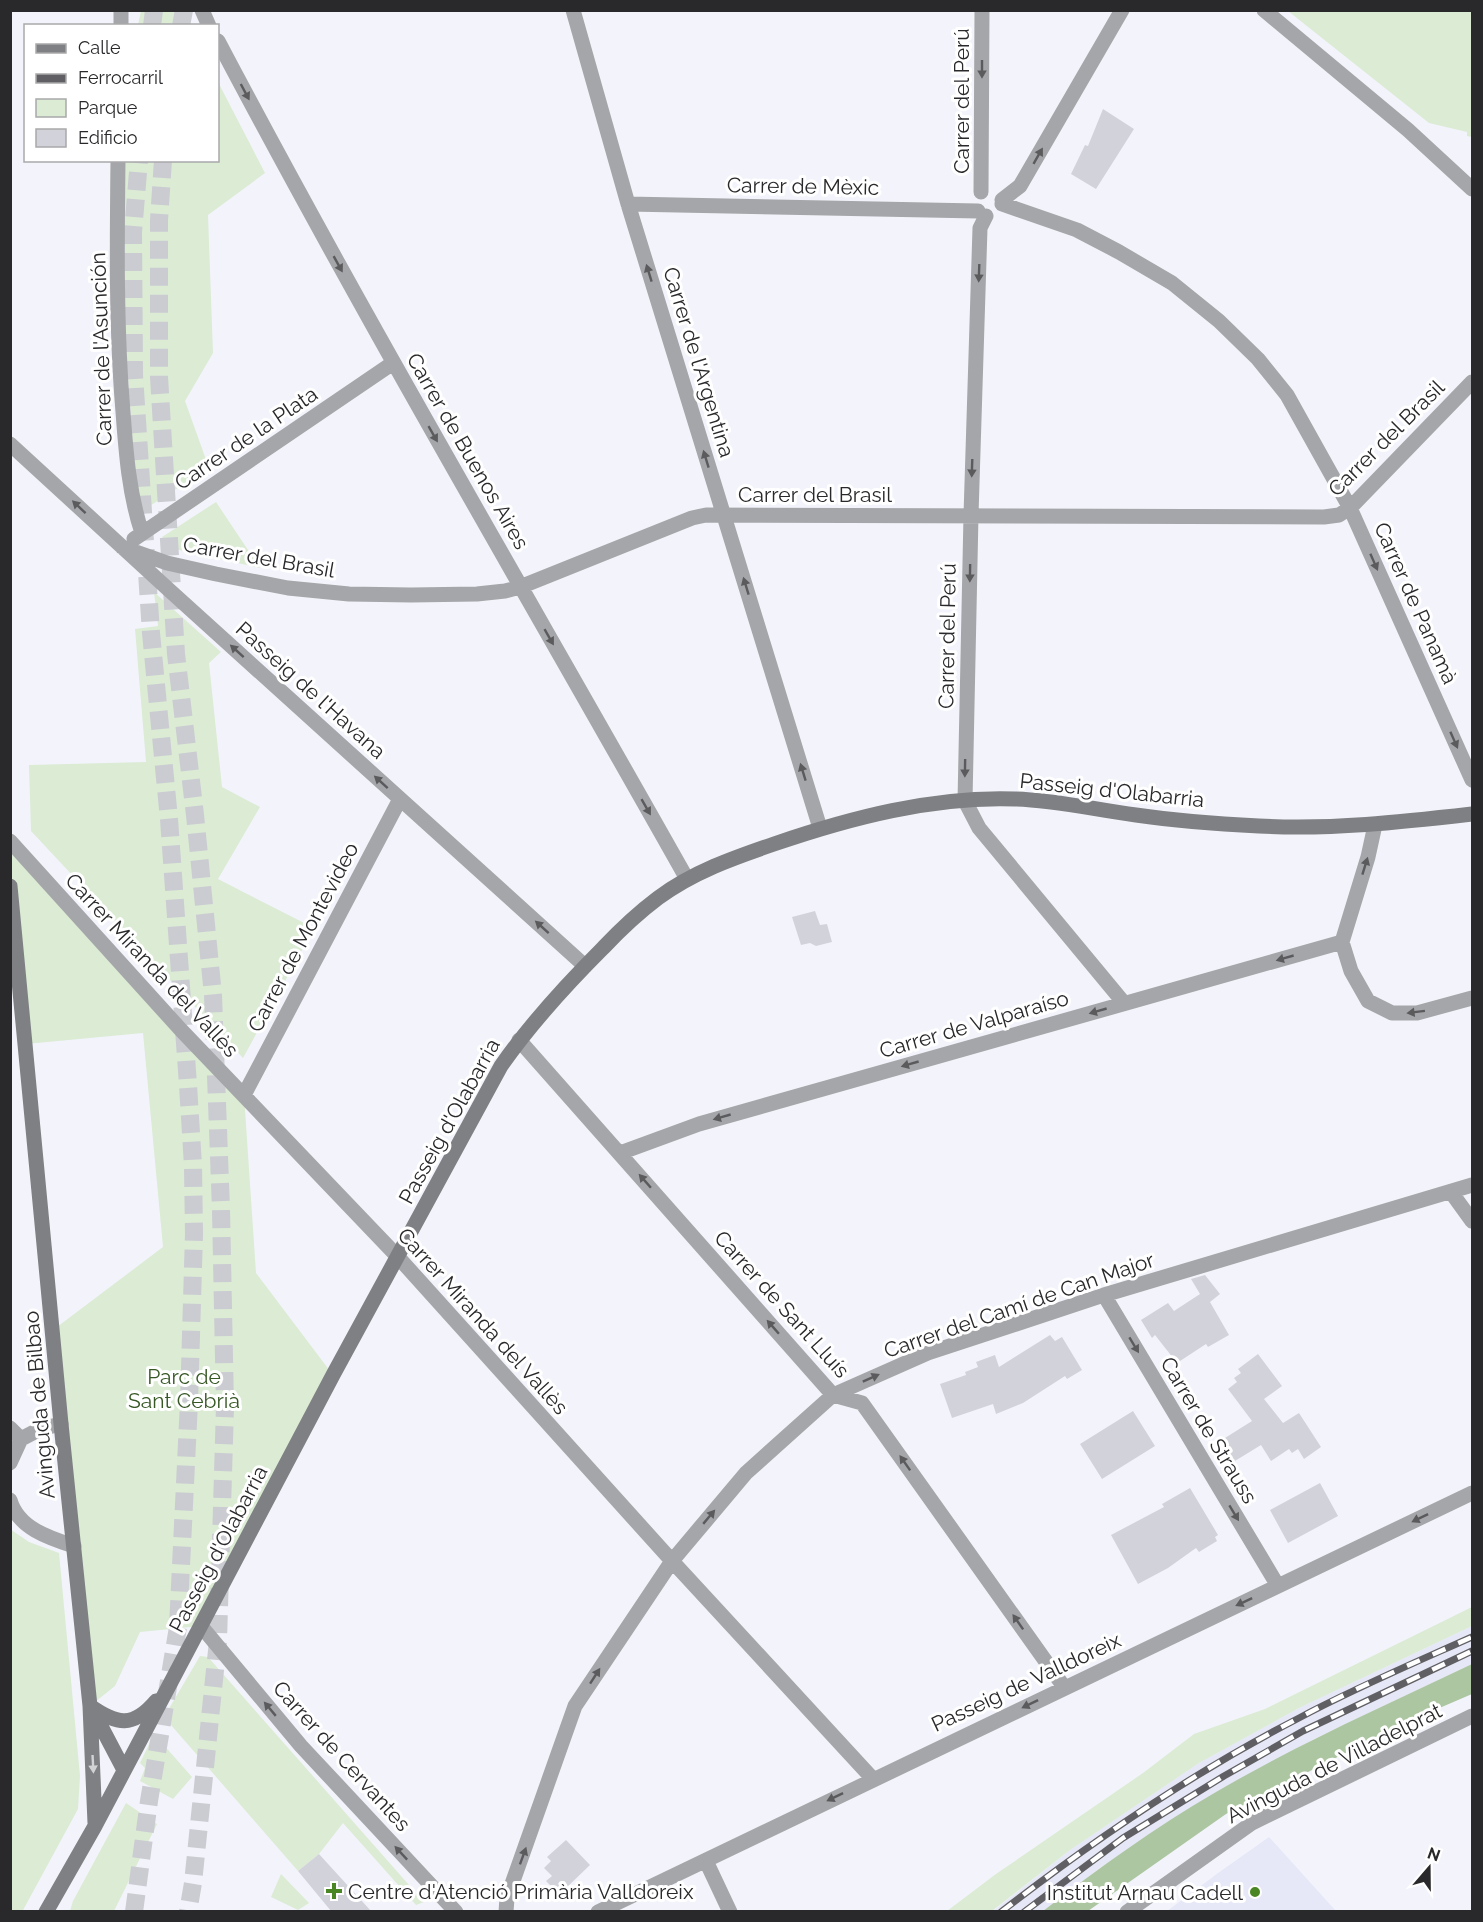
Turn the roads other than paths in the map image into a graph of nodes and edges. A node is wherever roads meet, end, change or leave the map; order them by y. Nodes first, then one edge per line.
1 (202, 10) edge
2 (573, 10) edge
3 (982, 10) edge
4 (1122, 10) edge
5 (1264, 10) edge
6 (208, 24) edge
7 (219, 43) edge
8 (118, 162) edge
9 (1473, 189) edge
10 (981, 192) junction
11 (1002, 202) junction
12 (628, 204) junction
13 (982, 213) junction
14 (393, 363) junction
15 (1473, 382) edge
16 (10, 444) edge
17 (1350, 508) junction
18 (724, 515) junction
19 (971, 515) junction
20 (142, 533) junction
21 (122, 547) junction
22 (520, 587) junction
23 (1473, 780) edge
24 (400, 799) junction
25 (965, 801) junction
26 (1473, 814) edge
27 (1375, 825) junction
28 (820, 828) junction
29 (10, 841) edge
30 (687, 879) junction
31 (10, 886) edge
32 (1342, 942) junction
33 (585, 966) junction
34 (1473, 998) edge
35 (1124, 1003) junction
36 (519, 1040) junction
37 (244, 1095) junction
38 (620, 1153) junction
39 (1473, 1185) edge
40 (1451, 1192) junction
41 (1473, 1221) edge
42 (398, 1257) junction
43 (1104, 1295) junction
44 (832, 1395) junction
45 (61, 1424) junction
46 (16, 1433) edge
47 (10, 1463) edge
48 (1473, 1492) edge
49 (10, 1500) edge
50 (74, 1546) junction
51 (672, 1561) junction
52 (1278, 1586) junction
53 (201, 1626) junction
54 (171, 1682) junction
55 (1065, 1687) junction
56 (90, 1706) junction
57 (1473, 1716) edge
58 (124, 1770) junction
59 (873, 1779) junction
60 (95, 1826) junction
61 (706, 1861) junction
62 (46, 1911) edge
63 (456, 1911) edge
64 (506, 1911) edge
65 (598, 1911) edge
66 (730, 1911) edge
67 (1127, 1911) edge

1 - 6 street
2 - 12 street, Carrer de l'Argentina
3 -> 10 street, Carrer del Perú
11 -> 4 street
5 - 9 street
7 -> 14 street, Carrer de Buenos Aires
8 - 20 street, Carrer de l'Asunción
10 - 11 street
10 - 13 street
11 - 13 street
11 - 17 street, Carrer de Panamà
12 - 13 street, Carrer de Mèxic
18 -> 12 street, Carrer de l'Argentina
13 -> 19 street, Carrer del Perú
14 - 20 street, Carrer de la Plata
14 -> 22 street, Carrer de Buenos Aires
15 - 17 street, Carrer del Brasil
21 -> 16 street, Passeig de l'Havana
17 - 19 street, Carrer del Brasil
17 -> 23 street, Carrer de Panamà
18 - 19 street, Carrer del Brasil
18 - 22 street, Carrer del Brasil
28 -> 18 street, Carrer de l'Argentina
19 -> 25 street, Carrer del Perú
20 - 21 street, Carrer de la Plata
21 - 22 street, Carrer del Brasil
24 -> 21 street, Passeig de l'Havana
22 -> 30 street, Carrer de Buenos Aires
33 -> 24 street, Passeig de l'Havana
24 - 37 street, Carrer de Montevideo
25 - 27 main road, Passeig d'Olabarria
25 - 28 main road, Passeig d'Olabarria
25 - 35 street, Carrer del Perú
26 - 27 main road, Passeig d'Olabarria
32 -> 27 street
28 - 30 main road, Passeig d'Olabarria
29 - 37 street, Carrer Miranda del Vallès
30 - 33 main road, Passeig d'Olabarria
31 - 45 main road, Avinguda de Bilbao
34 -> 32 street
32 -> 35 street, Carrer de Valparaíso
33 - 36 main road, Passeig d'Olabarria
35 -> 38 street, Carrer de Valparaíso
36 - 38 street, Carrer de Sant Lluís
36 - 42 main road, Passeig d'Olabarria
37 - 42 street, Carrer Miranda del Vallès
44 -> 38 street, Carrer de Sant Lluís
39 - 40 street, Carrer del Camí de Can Major
40 - 41 street
40 - 43 street, Carrer del Camí de Can Major
42 - 51 street, Carrer Miranda del Vallès
42 - 53 main road, Passeig d'Olabarria
44 -> 43 street, Carrer del Camí de Can Major
43 -> 52 street, Carrer de Strauss
51 -> 44 street, Carrer del Camí de Can Major
55 -> 44 street, Carrer de Sant Lluís
45 - 46 street
45 - 50 main road, Avinguda de Bilbao
46 - 47 street
48 -> 52 street, Passeig de Valldoreix
49 - 50 street
50 - 56 main road, Avinguda de Bilbao
51 - 59 street, Carrer Miranda del Vallès
64 -> 51 street, Carrer del Camí de Can Major
52 -> 55 street, Passeig de Valldoreix
53 - 54 main road, Passeig d'Olabarria
63 -> 53 street, Carrer de Cervantes
54 - 56 main road
54 - 58 main road, Passeig d'Olabarria
55 -> 59 street, Passeig de Valldoreix
56 - 58 main road
56 -> 60 main road, Avinguda de Bilbao
57 - 67 street, Avinguda de Villadelprat
58 - 60 main road, Passeig d'Olabarria
59 -> 61 street, Passeig de Valldoreix
60 - 62 main road, Passeig d'Olabarria
61 - 65 street, Passeig de Valldoreix
61 - 66 street

